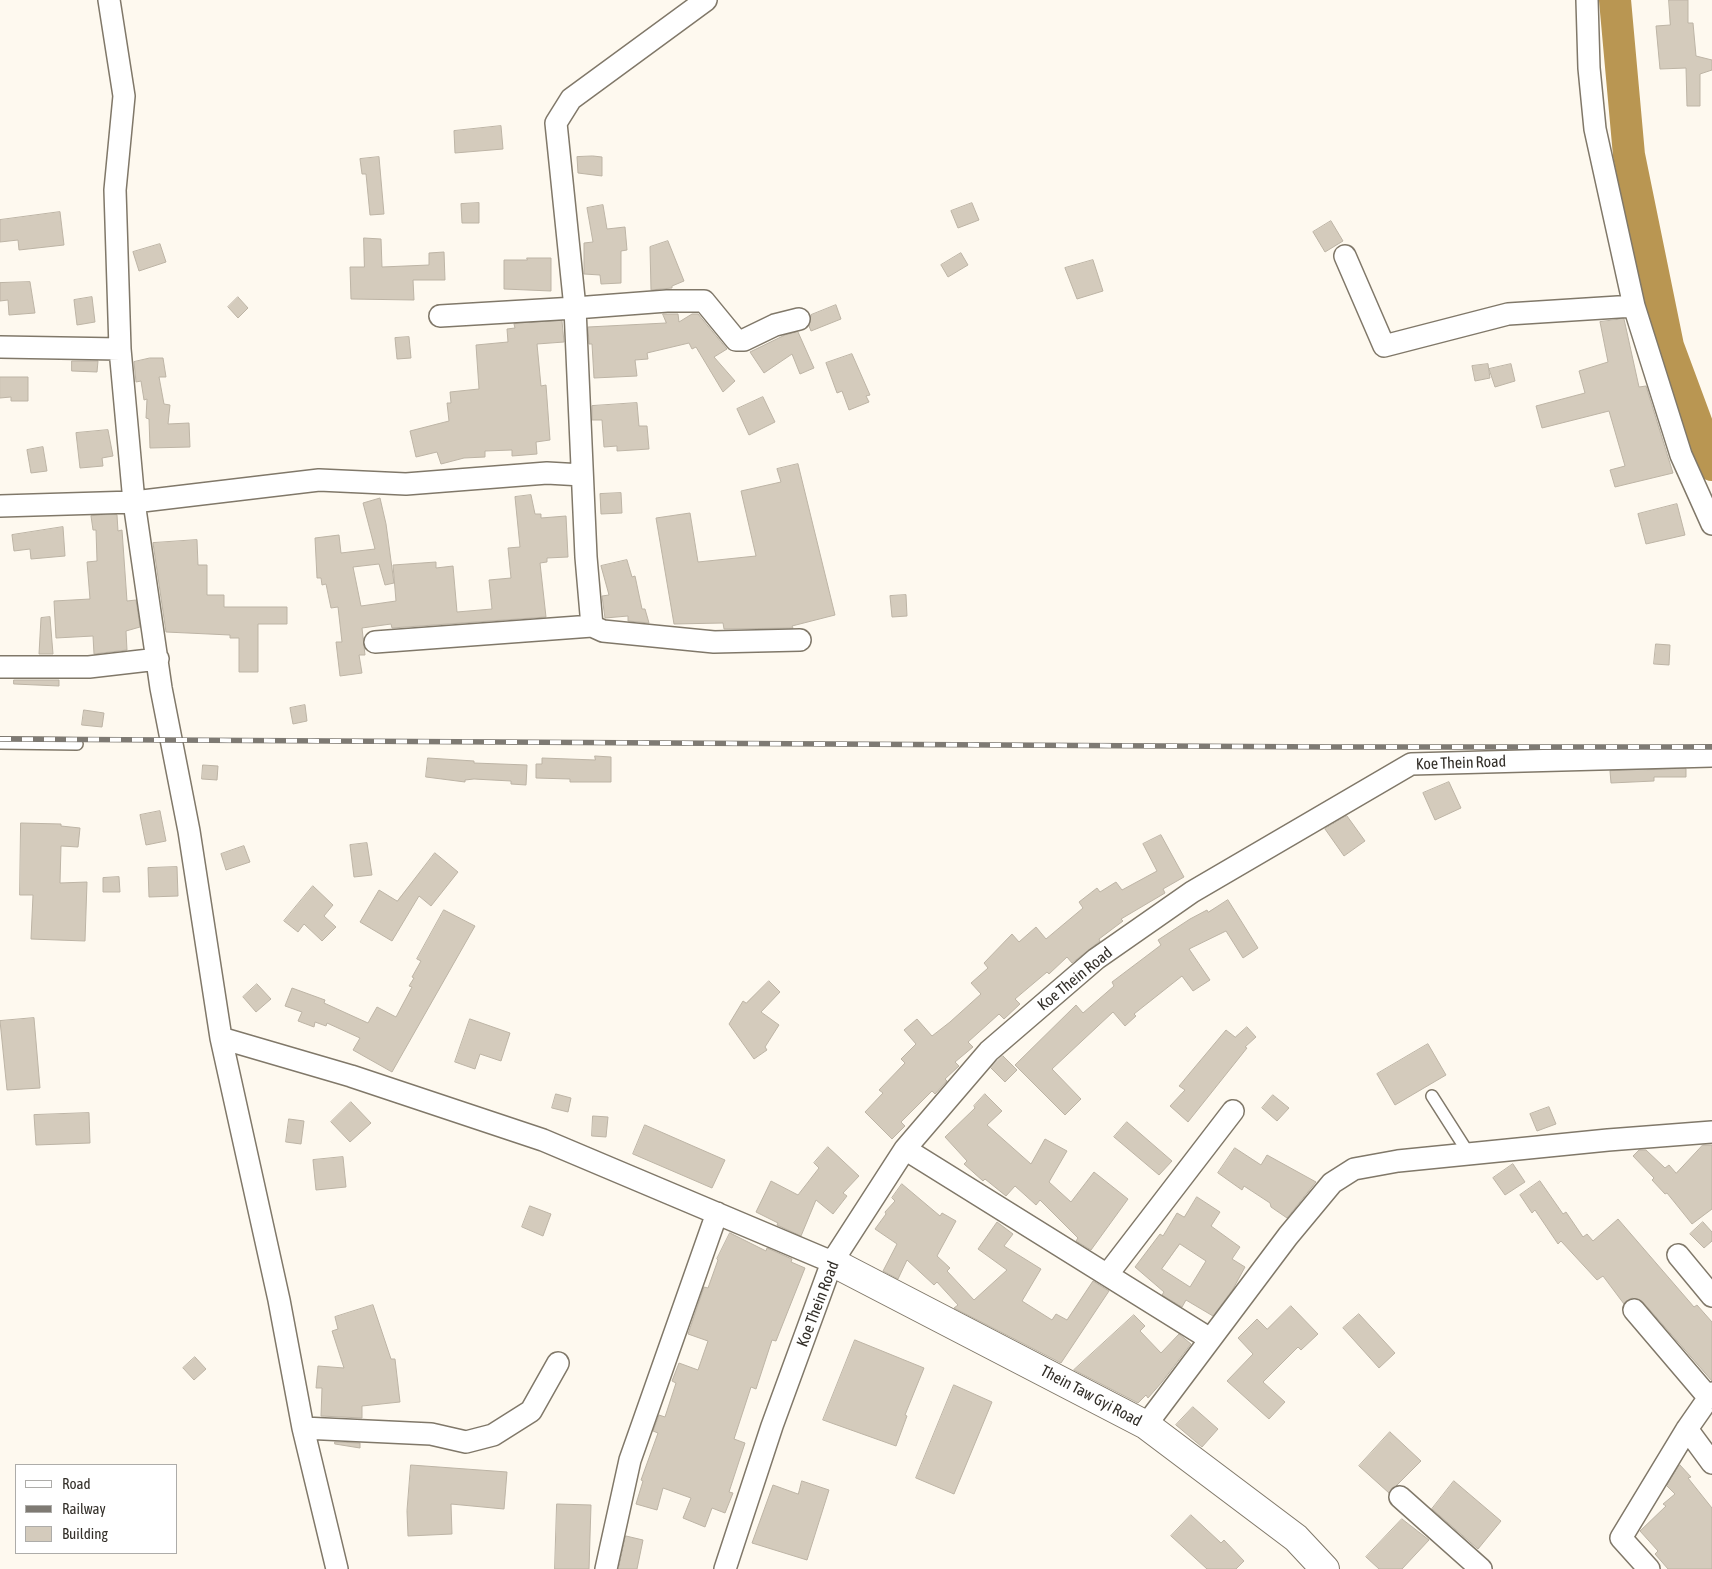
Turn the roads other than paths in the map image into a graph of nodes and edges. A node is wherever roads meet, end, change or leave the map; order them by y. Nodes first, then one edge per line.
1 (109, 0) edge
2 (706, 0) edge
3 (1587, 0) edge
4 (1345, 256) dead end
5 (1634, 306) junction
6 (575, 308) junction
7 (440, 316) dead end
8 (798, 319) dead end
9 (0, 347) edge
10 (120, 349) junction
11 (582, 475) junction
12 (134, 502) junction
13 (0, 506) edge
14 (1712, 524) edge
15 (592, 626) junction
16 (800, 640) dead end
17 (375, 642) dead end
18 (158, 659) junction
19 (0, 667) edge
20 (0, 743) edge
21 (77, 744) dead end
22 (1712, 756) edge
23 (221, 1038) junction
24 (1432, 1096) dead end
25 (1233, 1111) dead end
26 (1712, 1132) edge
27 (905, 1150) junction
28 (1469, 1154) junction
29 (717, 1213) junction
30 (1678, 1255) dead end
31 (832, 1262) junction
32 (1107, 1275) junction
33 (1712, 1296) edge
34 (1634, 1310) dead end
35 (1210, 1339) junction
36 (558, 1362) dead end
37 (1710, 1395) edge
38 (1146, 1425) junction
39 (303, 1428) junction
40 (1687, 1429) junction
41 (1712, 1463) edge
42 (1400, 1497) dead end
43 (337, 1569) edge
44 (606, 1569) edge
45 (724, 1569) edge
46 (1325, 1569) edge
47 (1481, 1569) edge
48 (1649, 1569) edge

1 - 10 street
2 - 6 street
3 - 5 street
4 - 5 street
5 - 14 street
6 - 7 street
6 - 8 street
6 - 11 street
9 - 10 street
10 - 12 street
11 - 12 street
11 - 15 street
12 - 13 street
12 - 18 street
15 - 16 street
15 - 17 street
18 - 19 street
18 - 23 street
20 - 21 lane
22 - 27 street, Koe Thein Road
23 - 29 street
23 - 39 street
24 - 28 lane
25 - 32 street
26 - 28 street
27 - 31 street, Koe Thein Road
27 - 32 street
28 - 35 street
29 - 31 street
29 - 44 street
30 - 33 street
31 - 38 street, Thein Taw Gyi Road
31 - 45 street, Koe Thein Road
32 - 35 street
34 - 37 street
35 - 38 street
36 - 39 street
37 - 40 street
38 - 46 street, Thein Taw Gyi Road
39 - 43 street
40 - 41 street
40 - 48 street
42 - 47 street

